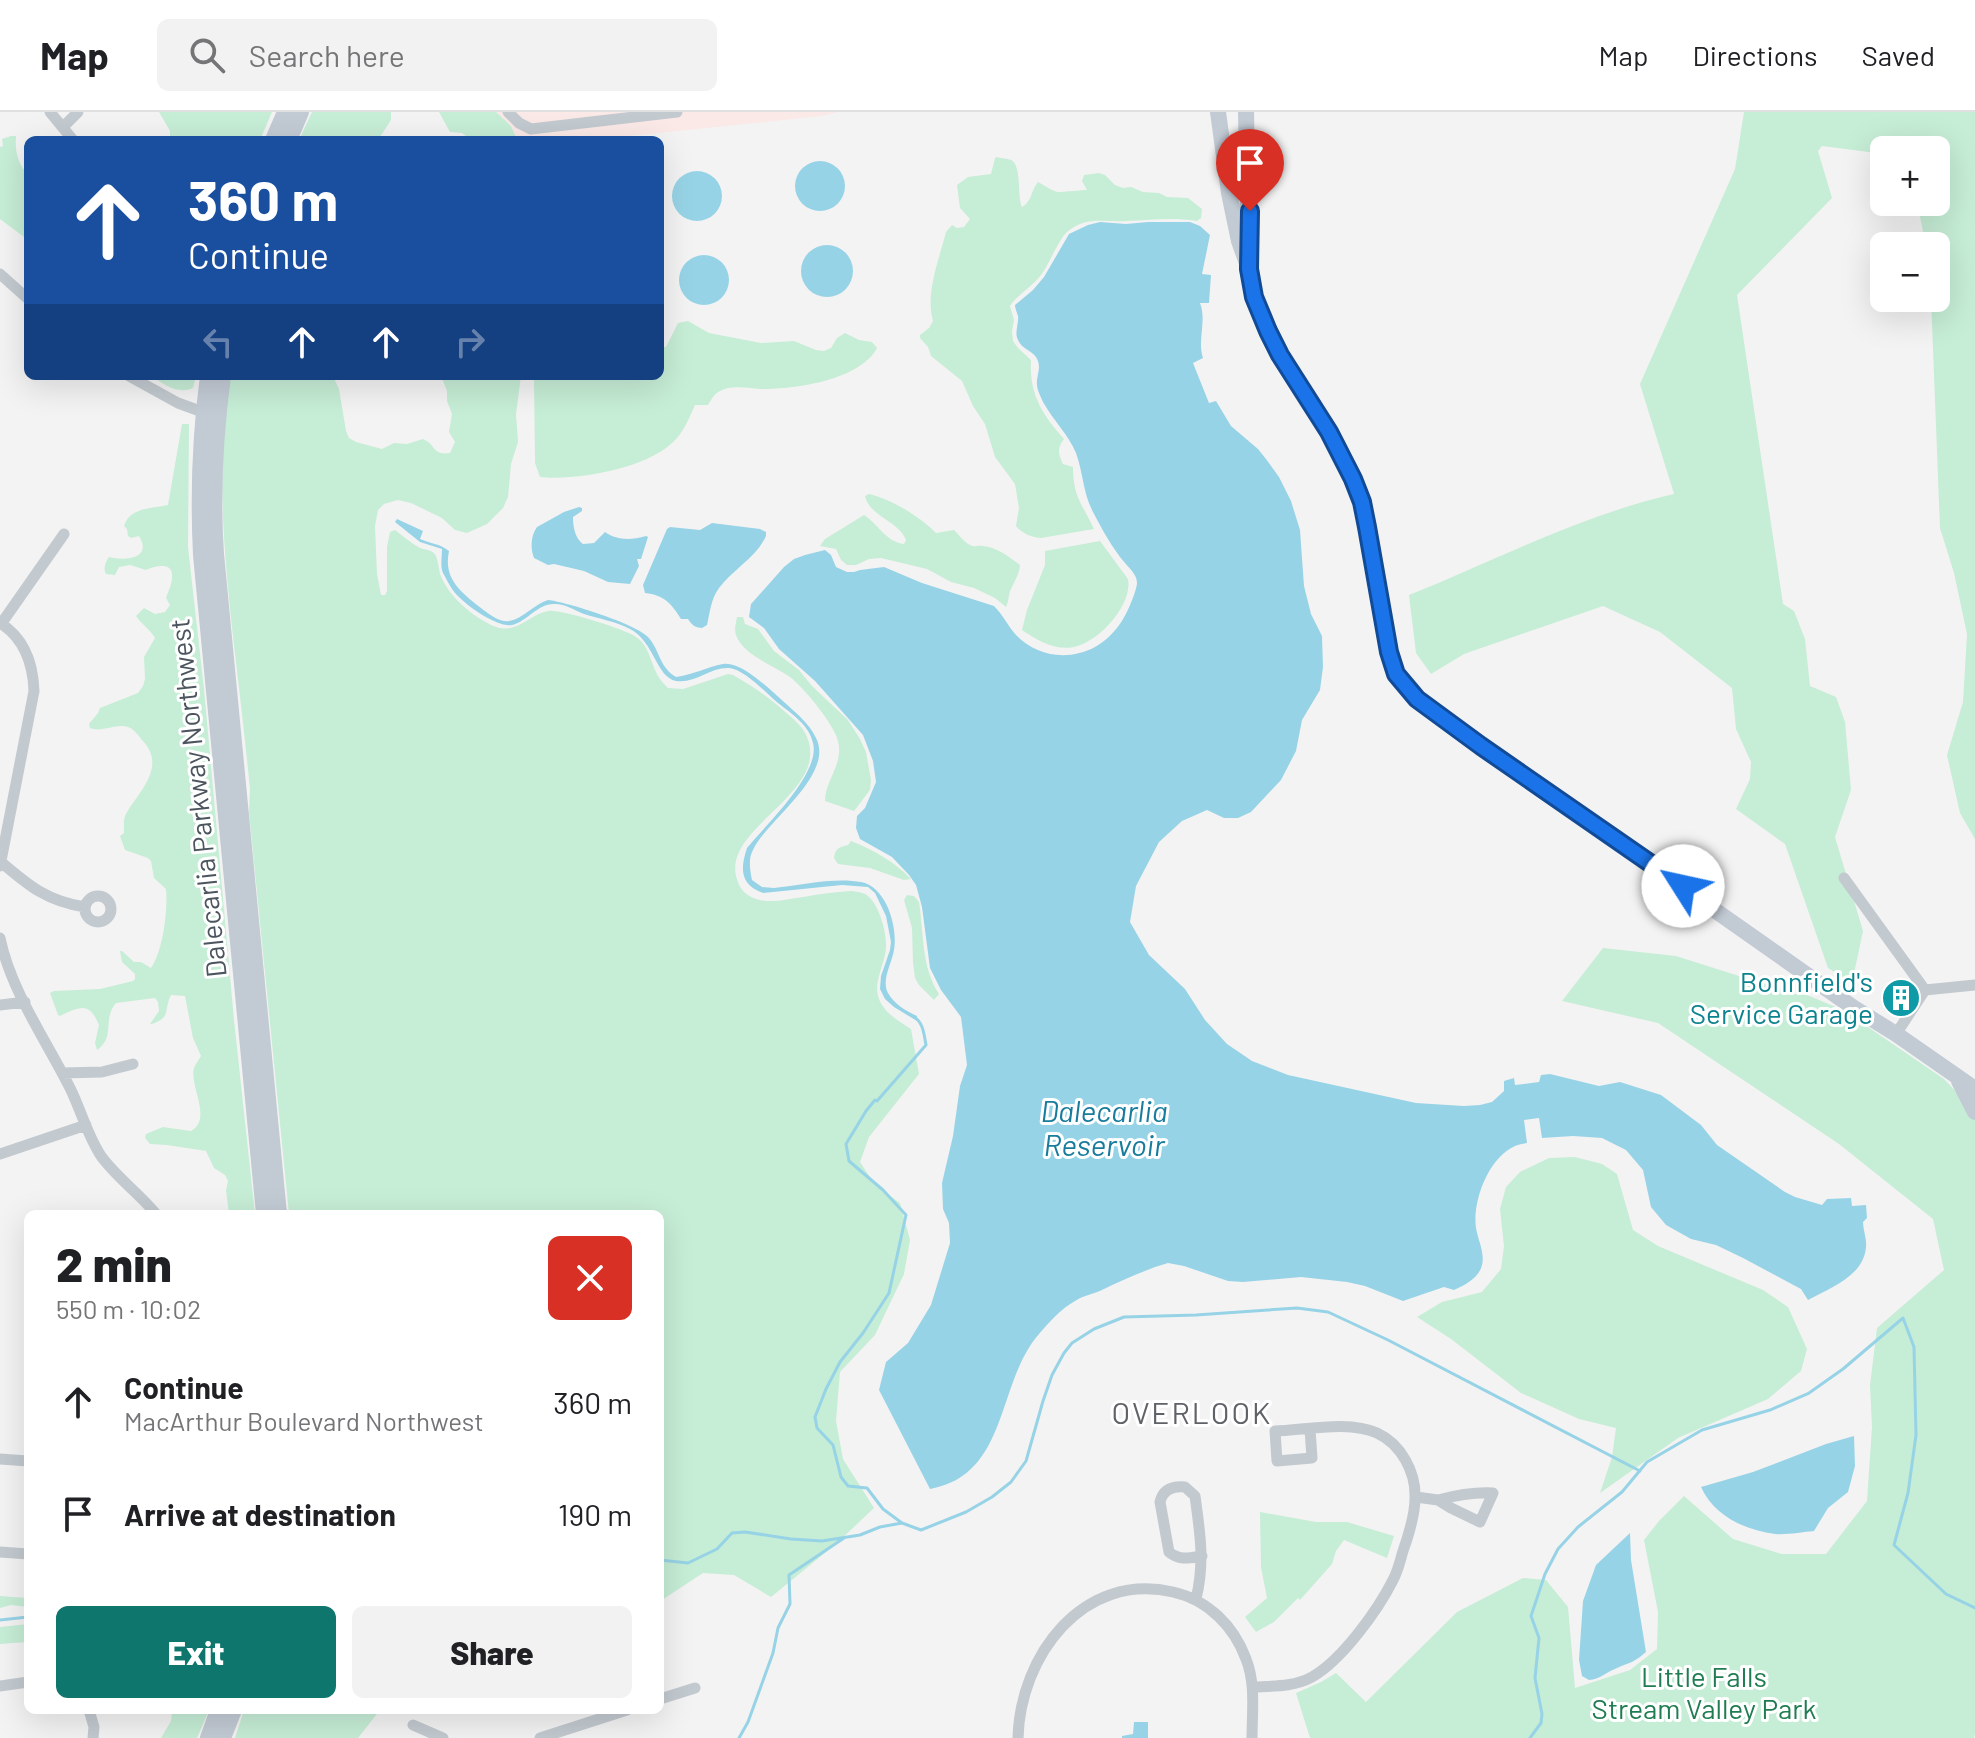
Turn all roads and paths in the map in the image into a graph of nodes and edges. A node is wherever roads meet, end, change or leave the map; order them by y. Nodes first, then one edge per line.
1 (50, 112) edge
2 (78, 112) edge
3 (285, 112) edge
4 (301, 112) edge
5 (508, 112) edge
6 (677, 112) edge
7 (1218, 112) edge
8 (1246, 112) edge
9 (63, 127) junction
10 (70, 136) edge
11 (275, 136) edge
12 (291, 136) edge
13 (1249, 269) junction
14 (0, 274) edge
15 (24, 295) edge
16 (136, 380) edge
17 (208, 380) edge
18 (222, 380) edge
19 (210, 415) junction
20 (64, 534) dead end
21 (0, 624) edge
22 (0, 864) edge
23 (1844, 878) dead end
24 (85, 907) dead end
25 (0, 938) edge
26 (1975, 985) edge
27 (1925, 990) junction
28 (25, 1002) junction
29 (0, 1005) edge
30 (1896, 1034) junction
31 (133, 1064) dead end
32 (62, 1073) junction
33 (1959, 1079) junction
34 (1975, 1089) edge
35 (1975, 1112) edge
36 (86, 1125) junction
37 (0, 1154) edge
38 (152, 1210) edge
39 (264, 1210) edge
40 (279, 1210) edge
41 (1310, 1429) dead end
42 (0, 1459) edge
43 (24, 1461) edge
44 (1416, 1497) junction
45 (1438, 1500) dead end
46 (0, 1552) edge
47 (24, 1554) edge
48 (1202, 1556) junction
49 (1196, 1599) junction
50 (24, 1683) edge
51 (0, 1686) edge
52 (1253, 1687) junction
53 (695, 1688) dead end
54 (664, 1698) edge
55 (90, 1714) edge
56 (217, 1714) edge
57 (232, 1714) edge
58 (615, 1714) edge
59 (413, 1725) dead end
60 (93, 1738) edge
61 (208, 1738) edge
62 (223, 1738) edge
63 (443, 1738) edge
64 (540, 1738) edge
65 (1018, 1738) edge
66 (1252, 1738) edge

1 - 9 street
2 - 9 street
3 - 11 main road
4 - 12 main road
5 - 6 street
7 - 13 main road
8 - 13 main road
9 - 10 street
13 - 30 main road
14 - 15 street
16 - 19 street
17 - 19 main road, Dalecarlia Parkway Northwest
18 - 19 main road, Dalecarlia Parkway Northwest
19 - 39 main road, Dalecarlia Parkway Northwest
19 - 40 main road, Dalecarlia Parkway Northwest
20 - 21 street
21 - 22 street
22 - 24 street
23 - 27 street
25 - 28 street
26 - 27 street
27 - 30 street
28 - 29 street
28 - 32 street
30 - 33 main road
31 - 32 street
32 - 36 street
33 - 34 main road
33 - 35 main road
36 - 37 street
36 - 38 street
41 - 44 street
42 - 43 street
44 - 45 street
44 - 52 street
46 - 47 street
48 - 48 street
48 - 49 street
49 - 52 street
49 - 65 street
50 - 51 street
52 - 66 street
53 - 54 street
55 - 60 street
56 - 61 main road
57 - 62 main road
58 - 64 street
59 - 63 street

